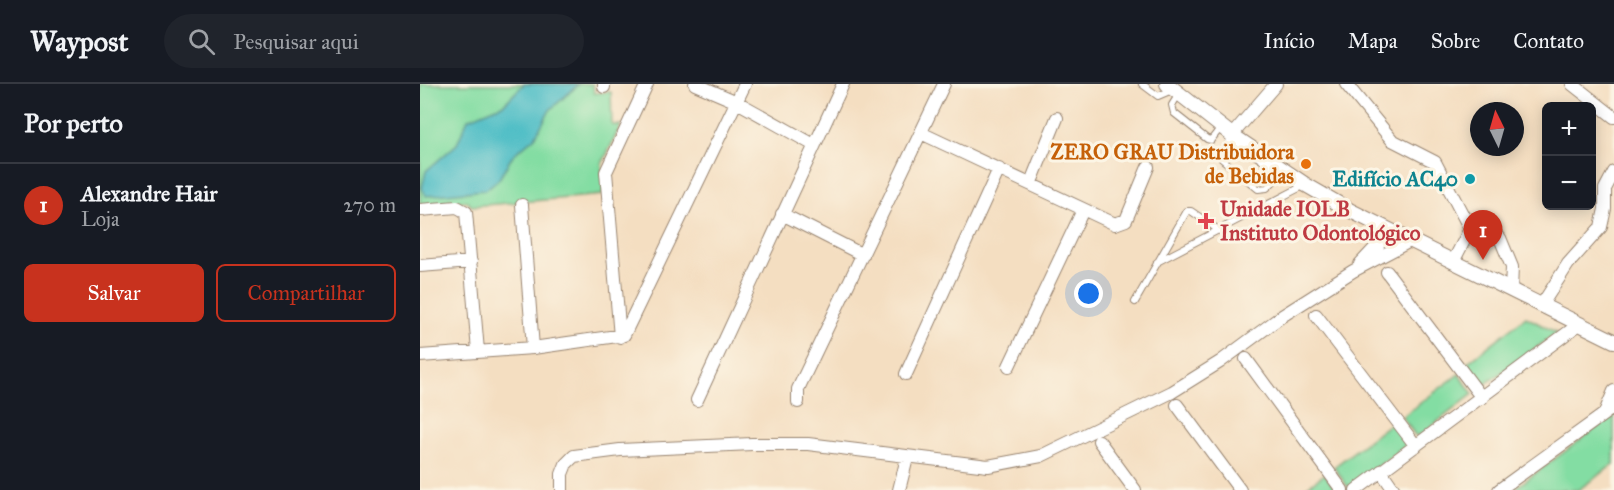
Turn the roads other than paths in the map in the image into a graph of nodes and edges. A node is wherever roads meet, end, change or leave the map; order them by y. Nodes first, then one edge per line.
1 (647, 84) edge
2 (695, 84) edge
3 (745, 84) edge
4 (843, 84) edge
5 (944, 84) edge
6 (1142, 84) edge
7 (1276, 84) edge
8 (1346, 84) edge
9 (1572, 84) edge
10 (1174, 89) edge
11 (737, 102) junction
12 (1614, 117) edge
13 (1057, 118) dead end
14 (1227, 130) junction
15 (921, 133) junction
16 (814, 145) junction
17 (1148, 167) dead end
18 (999, 169) junction
19 (1284, 170) junction
20 (1614, 172) edge
21 (1031, 182) junction
22 (1306, 185) junction
23 (522, 206) dead end
24 (420, 210) edge
25 (1083, 210) junction
26 (782, 214) junction
27 (1470, 229) junction
28 (1220, 231) junction
29 (1391, 231) junction
30 (1410, 241) junction
31 (863, 255) junction
32 (471, 262) junction
33 (1157, 262) junction
34 (1453, 262) junction
35 (420, 266) edge
36 (1353, 271) junction
37 (1387, 272) dead end
38 (1510, 290) junction
39 (1136, 302) dead end
40 (1541, 306) junction
41 (1316, 315) dead end
42 (1578, 325) junction
43 (620, 337) junction
44 (1614, 341) edge
45 (533, 348) junction
46 (478, 351) junction
47 (420, 356) edge
48 (1246, 359) dead end
49 (1009, 366) dead end
50 (906, 374) dead end
51 (1614, 391) edge
52 (1482, 398) junction
53 (697, 400) dead end
54 (798, 402) dead end
55 (1178, 405) dead end
56 (1610, 409) edge
57 (1099, 441) dead end
58 (1416, 446) junction
59 (907, 458) junction
60 (1381, 471) junction
61 (562, 490) edge
62 (899, 490) edge
63 (1135, 490) edge
64 (1240, 490) edge
65 (1342, 490) edge
66 (1356, 490) edge
67 (1394, 490) edge
68 (1499, 490) edge

1 - 43 street
2 - 11 street
3 - 11 street
4 - 16 street
5 - 15 street
6 - 10 lane
7 - 14 street
8 - 27 street
9 - 12 street
10 - 14 street
11 - 16 street
11 - 43 street
13 - 21 street
14 - 19 street
14 - 19 lane
15 - 18 street
15 - 31 street
16 - 26 street
17 - 25 street
18 - 21 street
18 - 50 street
19 - 22 street
20 - 40 street
21 - 25 street
22 - 28 lane
22 - 29 street
23 - 45 street
24 - 32 street
25 - 49 street
26 - 31 street
26 - 53 street
27 - 34 street
27 - 38 street
28 - 33 lane
28 - 33 lane
29 - 30 street
29 - 36 street
30 - 34 street
30 - 36 street
31 - 54 street
32 - 35 street
32 - 46 street
33 - 39 lane
34 - 38 street
36 - 59 street
37 - 52 street
38 - 40 street
40 - 42 street
41 - 58 street
42 - 44 street
42 - 52 street
43 - 45 street
45 - 46 street
46 - 47 street
48 - 65 street
51 - 56 street
52 - 58 street
55 - 64 street
56 - 68 street
57 - 63 street
58 - 60 street
59 - 61 street
59 - 62 street
60 - 66 street
60 - 67 street

